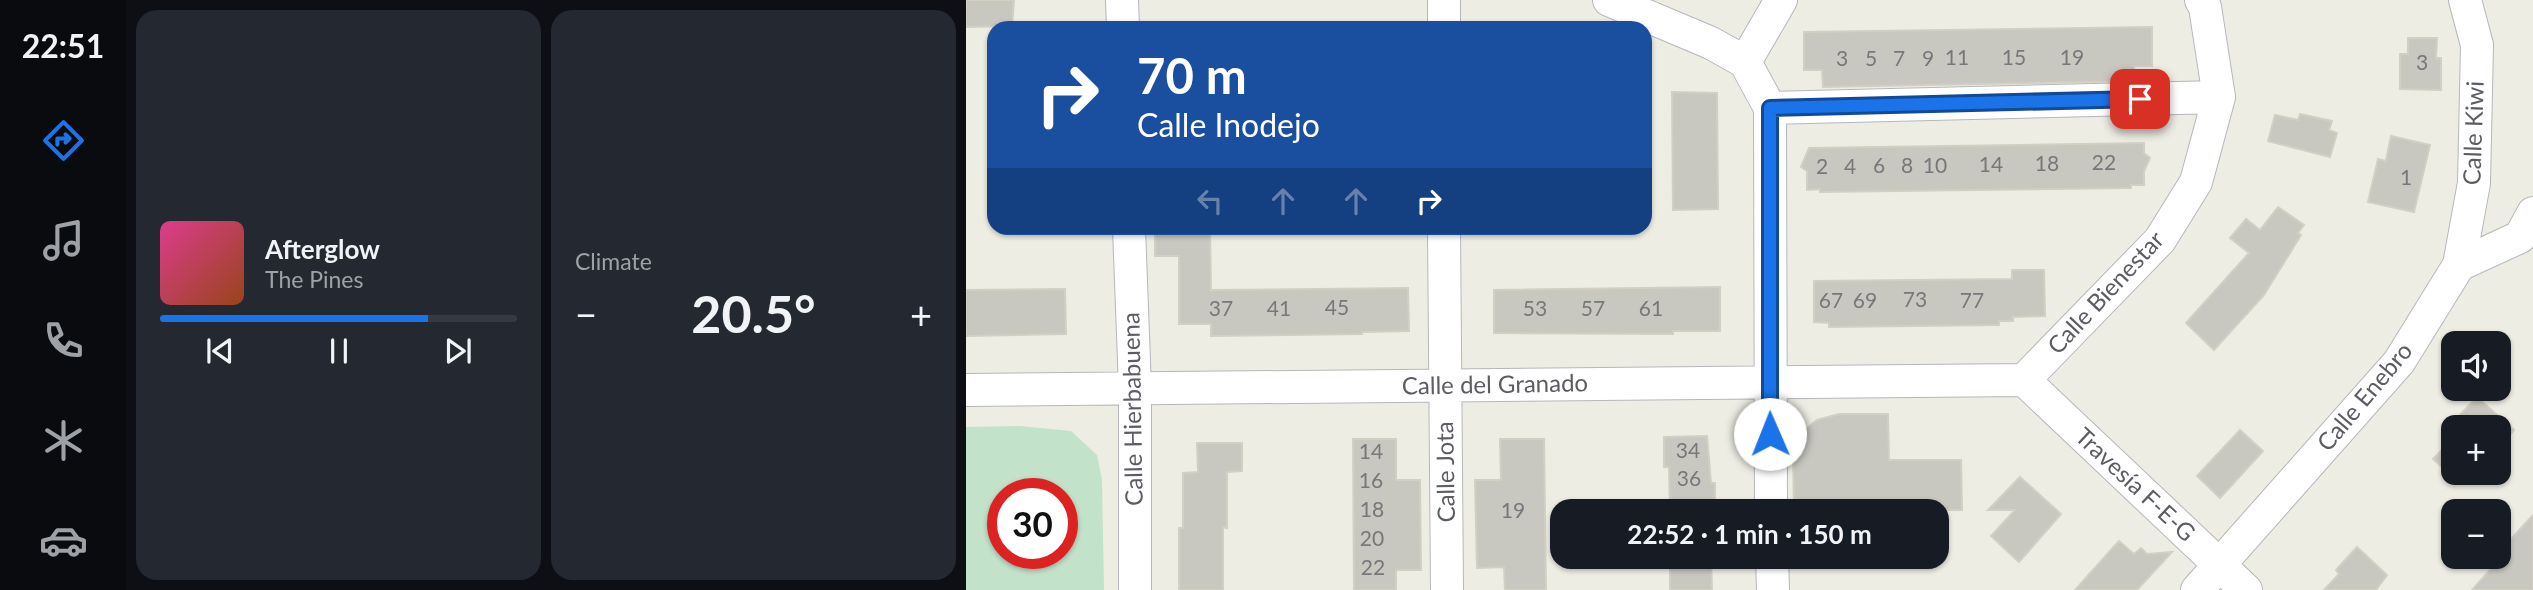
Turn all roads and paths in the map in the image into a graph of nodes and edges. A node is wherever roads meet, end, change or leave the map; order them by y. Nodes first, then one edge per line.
1 (1122, 0) edge
2 (1444, 0) edge
3 (1609, 0) edge
4 (1781, 0) edge
5 (2201, 0) edge
6 (2465, 0) edge
7 (1123, 21) edge
8 (1444, 21) edge
9 (1745, 62) junction
10 (2219, 97) junction
11 (1770, 108) junction
12 (2533, 214) edge
13 (1129, 235) edge
14 (1444, 235) edge
15 (2459, 265) junction
16 (2024, 380) junction
17 (1769, 382) junction
18 (1444, 385) junction
19 (1135, 388) junction
20 (966, 390) edge
21 (1771, 499) edge
22 (2220, 565) junction
23 (1772, 569) edge
24 (1135, 590) edge
25 (1447, 590) edge
26 (1773, 590) edge
27 (2197, 590) edge
28 (2246, 590) edge

1 - 7 street
2 - 8 street
3 - 9 street
4 - 9 street
5 - 10 street, Calle Bienestar
6 - 15 street, Calle Kiwi
9 - 11 street
10 - 11 street
10 - 16 street, Calle Bienestar
11 - 17 street
12 - 15 street
13 - 19 street, Calle Hierbabuena
14 - 18 street, Calle Jota
15 - 22 street, Calle Enebro
16 - 17 street, Calle del Granado
16 - 22 street, Travesía F-E-G
17 - 18 street, Calle del Granado
17 - 21 street
18 - 19 street, Calle del Granado
18 - 25 street, Calle Jota
19 - 20 street, Calle del Granado
19 - 24 street, Calle Hierbabuena
22 - 27 street, Calle Enebro
22 - 28 street, Travesía F-E-G
23 - 26 street

